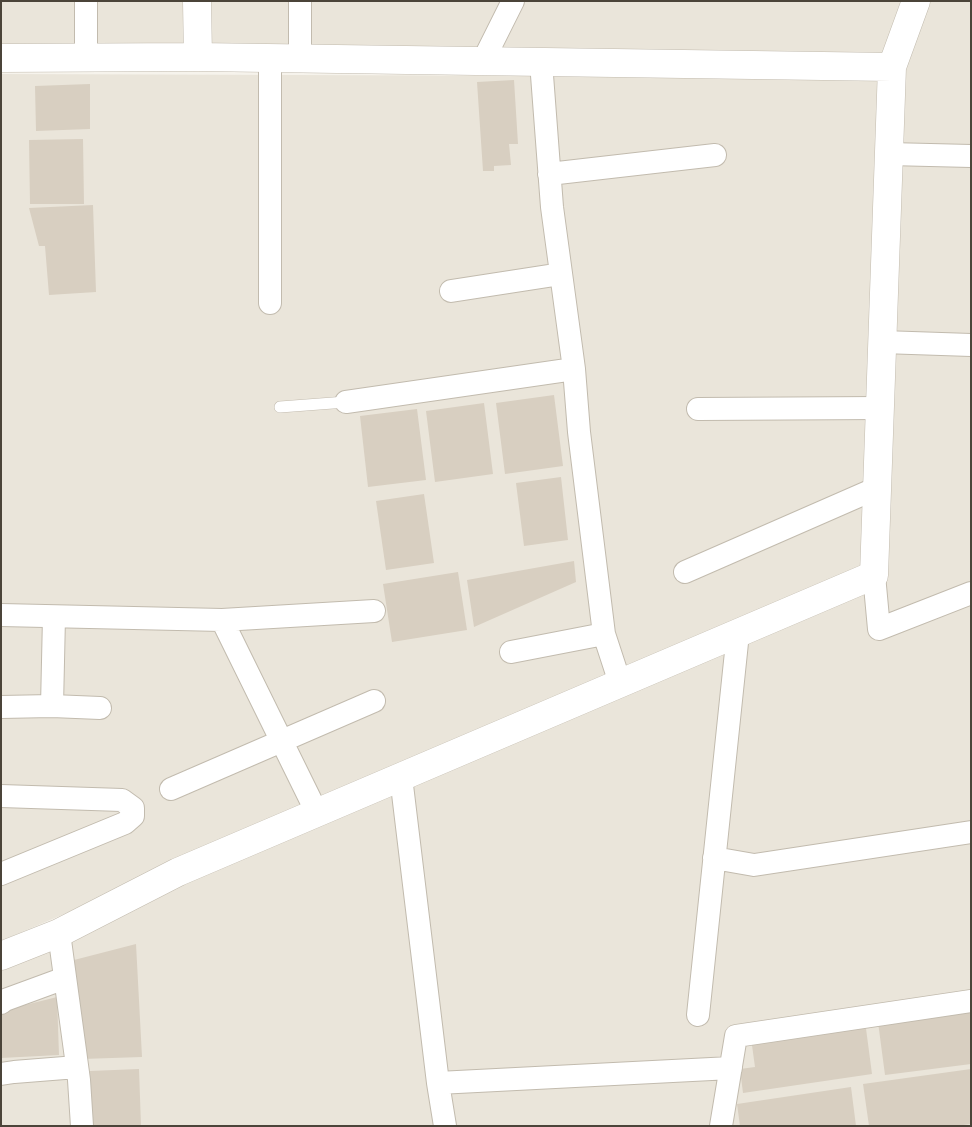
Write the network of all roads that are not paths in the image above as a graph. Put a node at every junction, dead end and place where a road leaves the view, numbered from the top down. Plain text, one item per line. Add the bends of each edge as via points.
1 (86, 1) edge
2 (197, 1) edge
3 (300, 1) edge
4 (513, 1) edge
5 (916, 1) edge
6 (198, 57) junction
7 (1, 58) edge
8 (86, 58) junction
9 (270, 58) junction
10 (300, 58) junction
11 (483, 61) junction
12 (541, 62) junction
13 (892, 67) junction
14 (889, 154) junction
15 (715, 155) dead end
16 (971, 156) edge
17 (549, 174) junction
18 (561, 274) junction
19 (451, 291) dead end
20 (270, 303) dead end
21 (882, 342) junction
22 (971, 345) edge
23 (574, 369) junction
24 (346, 402) joint
25 (280, 406) dead end
26 (880, 408) junction
27 (698, 409) dead end
28 (877, 488) junction
29 (684, 572) dead end
30 (874, 575) junction
31 (971, 593) edge
32 (374, 611) dead end
33 (1, 615) edge
34 (54, 617) junction
35 (222, 620) junction
36 (738, 633) junction
37 (604, 634) junction
38 (511, 652) dead end
39 (620, 683) junction
40 (374, 701) dead end
41 (52, 706) junction
42 (1, 707) edge
43 (100, 708) dead end
44 (281, 741) junction
45 (401, 777) junction
46 (171, 790) dead end
47 (1, 796) edge
48 (317, 813) junction
49 (971, 832) edge
50 (714, 858) junction
51 (1, 874) edge
52 (59, 933) junction
53 (1, 956) edge
54 (65, 978) junction
55 (971, 1001) edge
56 (1, 1003) edge
57 (698, 1015) dead end
58 (76, 1067) junction
59 (731, 1068) junction
60 (1, 1074) edge
61 (438, 1083) junction
62 (82, 1126) edge
63 (445, 1126) edge
64 (721, 1126) edge

1 - 8 street
2 - 6 street
3 - 10 street
4 - 11 street
5 - 13 street
6 - 8 street
6 - 9 street
7 - 8 street
9 - 10 street
9 - 20 street
10 - 11 street
11 - 12 street
12 - 13 street
12 - 17 street
13 - 14 street
14 - 16 street
14 - 21 street
15 - 17 street
17 - 18 street
18 - 19 street
18 - 23 street
21 - 22 street
21 - 26 street
23 - 24 street
23 - 37 street
24 - 25 lane
26 - 27 street
26 - 28 street
28 - 29 street
28 - 30 street
30 - 31 street via 879,629
30 - 36 street
32 - 35 street
33 - 34 street
34 - 35 street
34 - 41 street
35 - 44 street
36 - 39 street
36 - 50 street
37 - 38 street
37 - 39 street
39 - 45 street
40 - 44 street
41 - 42 street
41 - 43 street
44 - 46 street
44 - 48 street
45 - 48 street
45 - 61 street
47 - 51 street via 122,800 133,808 133,816 125,823
48 - 52 street via 178,872
49 - 50 street via 754,865
50 - 57 street
52 - 53 street
52 - 54 street
54 - 56 street
54 - 58 street
55 - 59 street via 736,1036
58 - 60 street
58 - 62 street
59 - 61 street
59 - 64 street
61 - 63 street

